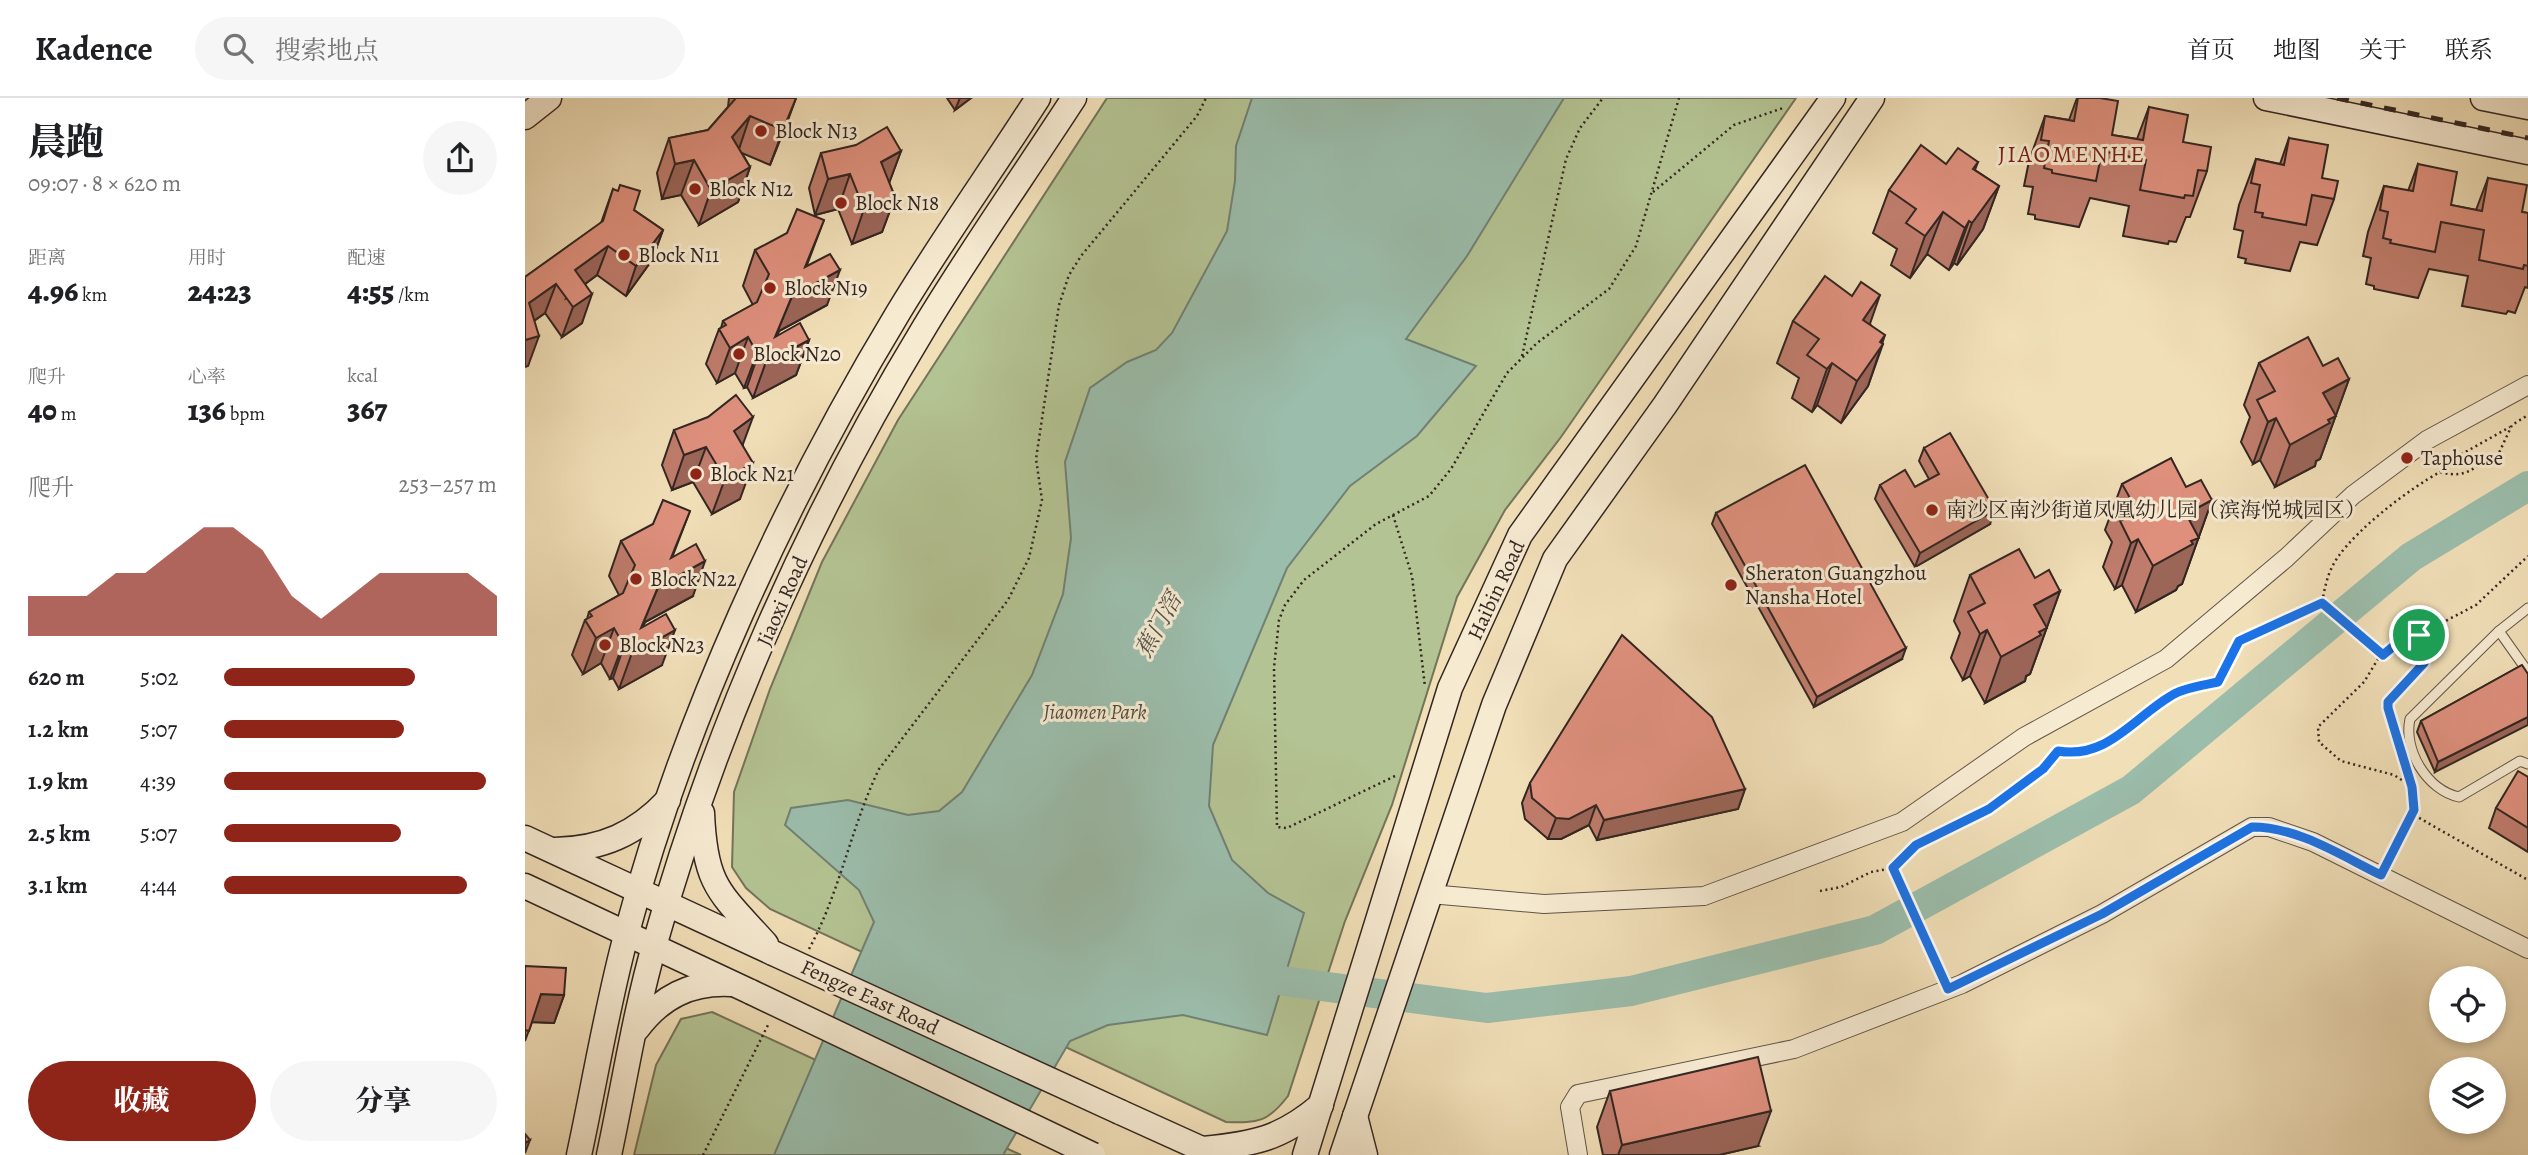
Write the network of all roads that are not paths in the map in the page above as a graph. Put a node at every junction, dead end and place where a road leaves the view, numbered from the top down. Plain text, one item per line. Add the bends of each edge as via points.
1 (549, 98) edge
2 (1038, 98) edge
3 (1074, 98) edge
4 (1833, 98) edge
5 (1872, 98) edge
6 (2266, 98) edge
7 (2483, 98) edge
8 (2528, 107) edge
9 (525, 117) edge
10 (2528, 152) edge
11 (2528, 385) edge
12 (2528, 608) edge
13 (2499, 631) junction
14 (2528, 672) edge
15 (2528, 764) edge
16 (671, 797) junction
17 (701, 799) junction
18 (525, 838) edge
19 (552, 850) junction
20 (525, 886) edge
21 (639, 891) junction
22 (1430, 894) junction
23 (667, 904) junction
24 (627, 933) junction
25 (654, 946) junction
26 (2528, 949) edge
27 (773, 953) junction
28 (743, 988) junction
29 (636, 1030) junction
30 (1321, 1105) junction
31 (1355, 1116) junction
32 (1209, 1152) edge
33 (579, 1155) edge
34 (610, 1155) edge
35 (1093, 1155) edge
36 (1305, 1155) edge
37 (1342, 1155) edge
38 (1365, 1155) edge
39 (1578, 1155) edge

1 - 9 street
2 - 16 street, Jiaoxi Road via 899,312 825,444 728,649
3 - 17 street, Jiaoxi Road via 924,327 851,457 760,649
4 - 30 street, Haibin Road via 1520,535 1450,688
5 - 22 street, Haibin Road via 1555,559 1494,705
6 - 10 street
7 - 8 street
11 - 22 street via 2427,440 2354,495 2166,659 2024,737 1902,822 1704,896 1544,904
12 - 13 lane
13 - 14 lane
13 - 15 lane via 2410,719 2410,749 2434,785 2444,794 2459,797 2520,761
16 - 19 street via 630,833 579,850
16 - 21 street, Jiaoxi Road
17 - 23 street, Jiaoxi Road
17 - 27 street via 709,872 718,890
18 - 19 street, Fengze East Road
19 - 21 street, Fengze East Road
20 - 24 street
21 - 23 street, Fengze East Road
21 - 24 street, Jiaoxi Road
22 - 31 street, Haibin Road
23 - 25 street, Jiaoxi Road
23 - 27 street, Fengze East Road
24 - 25 street
24 - 33 street, Jiaoxi Road
25 - 28 street
25 - 29 street, Jiaoxi Road
26 - 39 street via 2295,834 2252,827 2102,914 1948,989 1794,1049 1578,1094 1570,1107
27 - 32 street, Fengze East Road, bridge
28 - 29 street via 712,983 690,987 650,1011
28 - 35 street, bridge
29 - 34 street, Jiaoxi Road
30 - 32 street via 1277,1136
30 - 36 street, Haibin Road
31 - 37 street, Haibin Road
31 - 38 street

